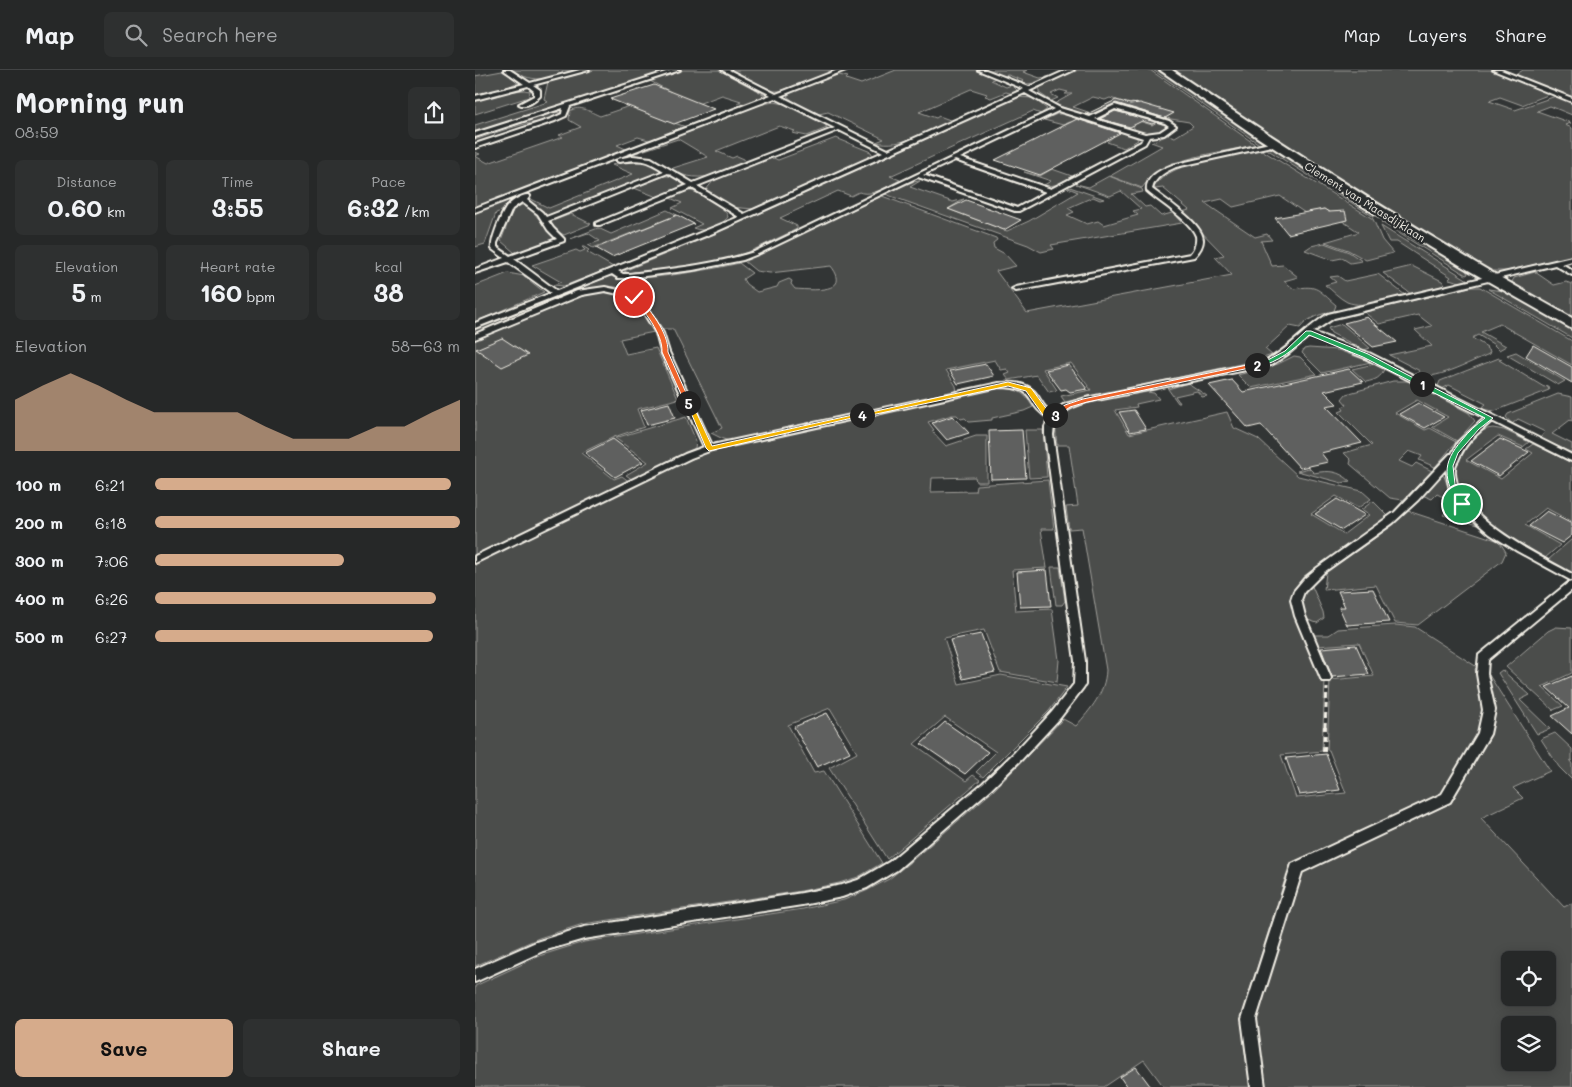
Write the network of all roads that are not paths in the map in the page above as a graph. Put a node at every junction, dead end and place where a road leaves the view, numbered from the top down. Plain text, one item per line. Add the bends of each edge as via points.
1 (507, 70) edge
2 (586, 70) edge
3 (677, 70) edge
4 (725, 70) edge
5 (843, 70) edge
6 (981, 70) edge
7 (1071, 70) edge
8 (1165, 70) edge
9 (1496, 70) edge
10 (1517, 73) dead end
11 (1509, 76) junction
12 (530, 84) junction
13 (1027, 90) junction
14 (776, 96) junction
15 (475, 98) edge
16 (1572, 100) edge
17 (522, 104) dead end
18 (567, 106) junction
19 (1058, 109) junction
20 (1090, 119) junction
21 (840, 128) junction
22 (475, 136) edge
23 (1145, 136) junction
24 (1274, 144) junction
25 (475, 146) edge
26 (889, 152) junction
27 (955, 158) junction
28 (669, 172) junction
29 (918, 175) junction
30 (692, 186) junction
31 (1052, 192) junction
32 (524, 197) junction
33 (475, 210) edge
34 (744, 218) junction
35 (544, 220) junction
36 (598, 224) dead end
37 (1572, 259) edge
38 (510, 260) junction
39 (1555, 263) junction
40 (613, 271) junction
41 (475, 272) edge
42 (1572, 273) edge
43 (1489, 279) junction
44 (1017, 289) dead end
45 (555, 293) junction
46 (1572, 324) edge
47 (475, 326) edge
48 (1308, 333) junction
49 (475, 337) edge
50 (1053, 416) junction
51 (1490, 418) junction
52 (709, 448) junction
53 (1453, 456) junction
54 (1572, 458) edge
55 (475, 560) edge
56 (1572, 578) edge
57 (1572, 585) edge
58 (1326, 678) road end
59 (475, 976) edge
60 (1258, 1087) edge

1 - 12 lane
2 - 12 lane
3 - 18 lane
4 - 14 lane
5 - 14 lane
6 - 13 lane
7 - 13 lane
8 - 24 street, Clement van Maasdijklaan
9 - 11 lane
10 - 11 lane
11 - 16 lane
12 - 15 lane
12 - 17 lane via 537,90 537,96
13 - 19 lane
13 - 26 lane
14 - 21 lane
14 - 33 lane
18 - 22 lane
18 - 25 lane via 563,115 553,120
19 - 20 lane
19 - 27 lane
20 - 23 lane
20 - 23 lane via 1115,107 1173,126 1162,134
21 - 26 lane
21 - 30 lane
23 - 31 lane via 1143,142
24 - 43 street, Clement van Maasdijklaan
24 - 44 lane via 1179,164 1159,174 1150,183 1149,190 1198,234 1198,247 1192,256
26 - 34 lane
27 - 29 lane
27 - 31 lane
28 - 30 lane
28 - 32 lane via 649,159 626,158
28 - 35 lane
29 - 31 lane via 1017,210
29 - 40 lane via 733,261 629,276
30 - 34 lane
30 - 36 lane
32 - 35 lane via 524,201
32 - 38 lane via 509,208 493,246
34 - 40 lane
35 - 38 lane via 562,240
37 - 39 lane
38 - 41 lane
38 - 45 lane
39 - 42 lane
39 - 43 lane
40 - 45 lane
43 - 46 street, Clement van Maasdijklaan
43 - 48 lane via 1331,316
45 - 47 lane
48 - 50 lane via 1287,353 1268,363 1086,400
48 - 51 lane via 1366,355
49 - 52 lane via 580,292 607,288 626,292 641,302 653,319
50 - 52 lane via 1045,413 1028,389 999,385
50 - 59 lane via 1049,435 1080,661 1079,685 1056,715 987,786 893,866 862,884 802,899 584,933 541,946
51 - 53 lane via 1477,427
51 - 54 lane
52 - 55 lane
53 - 56 lane via 1449,466 1451,484 1467,511 1495,534
53 - 58 lane via 1391,520 1305,582 1297,592 1295,601 1301,619
57 - 60 lane via 1483,658 1482,674 1489,710 1484,734 1446,798 1297,868 1249,1019

